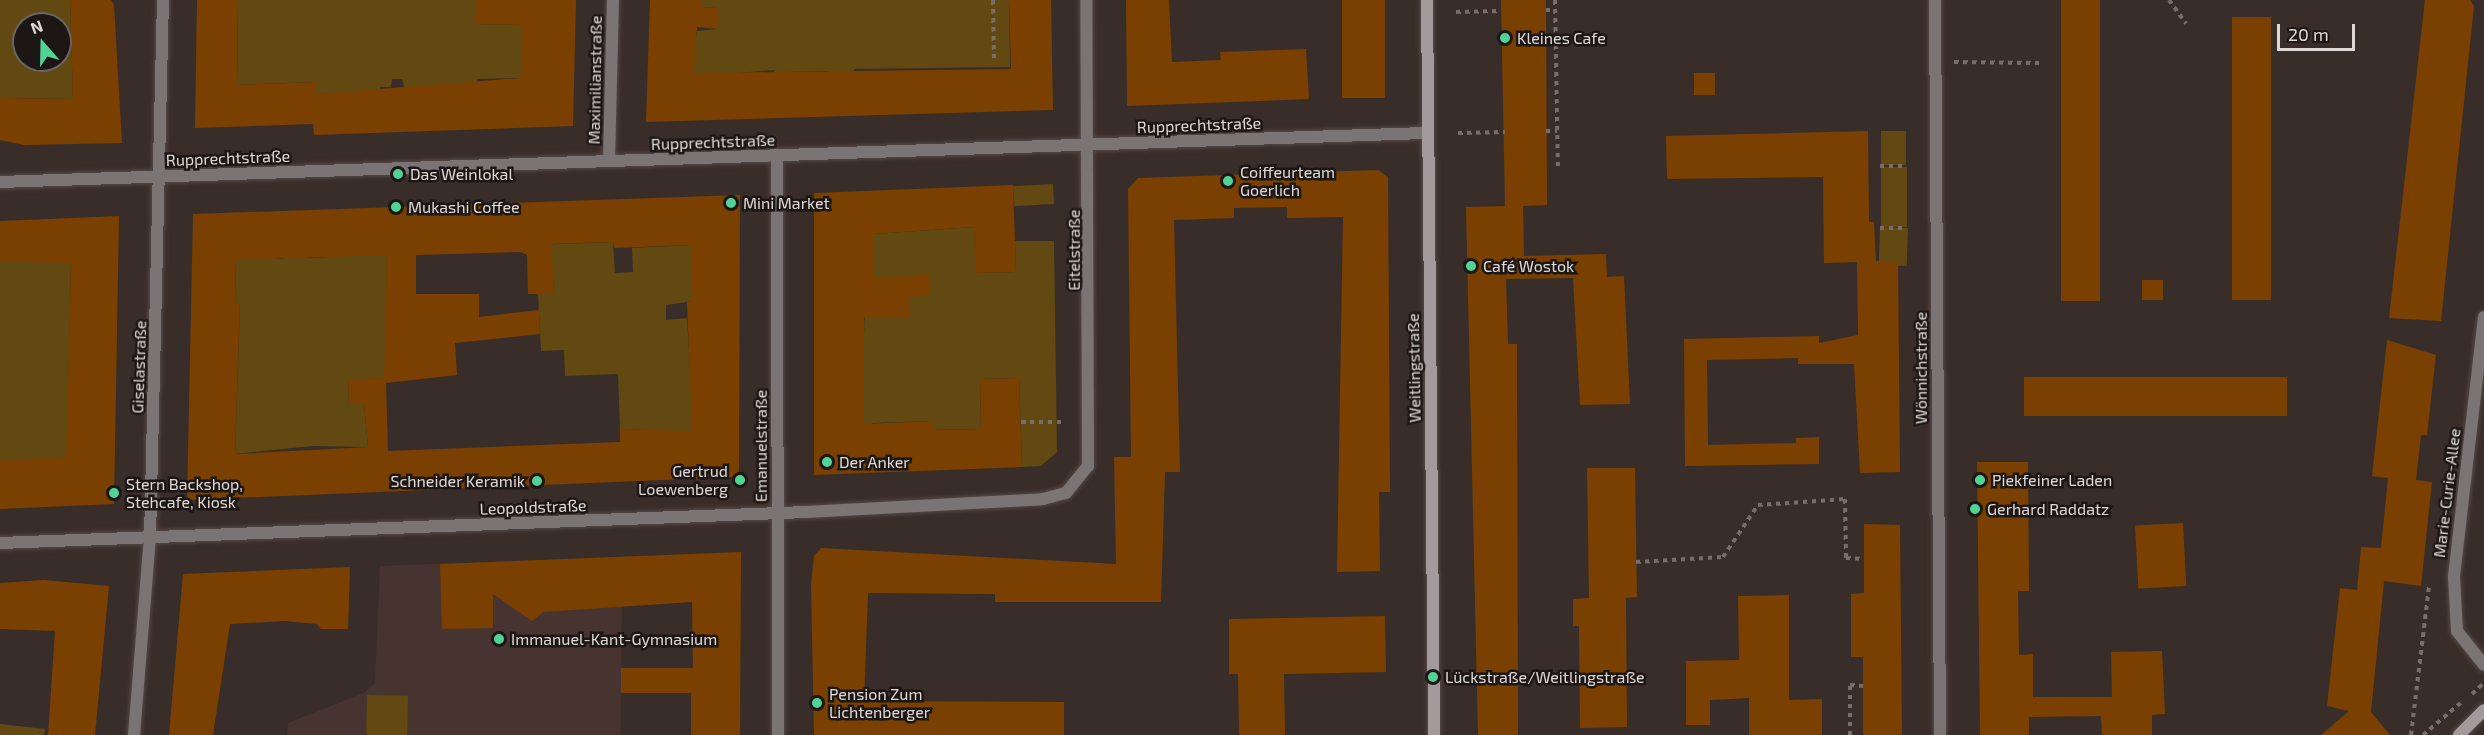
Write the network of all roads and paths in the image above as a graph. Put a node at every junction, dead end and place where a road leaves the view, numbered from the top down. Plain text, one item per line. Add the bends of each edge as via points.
1 (163, 0) edge
2 (613, 0) edge
3 (993, 0) edge
4 (1086, 0) edge
5 (1427, 0) edge
6 (1555, 0) edge
7 (1935, 0) edge
8 (2169, 0) edge
9 (1546, 10) dead end
10 (1555, 10) junction
11 (1456, 12) dead end
12 (1499, 12) dead end
13 (2186, 23) dead end
14 (994, 58) dead end
15 (1936, 62) junction
16 (2039, 63) dead end
17 (1557, 130) junction
18 (1546, 131) dead end
19 (1504, 132) dead end
20 (1458, 133) dead end
21 (1428, 134) junction
22 (1090, 145) junction
23 (777, 156) junction
24 (609, 161) junction
25 (1880, 166) dead end
26 (1904, 166) dead end
27 (1558, 171) dead end
28 (161, 177) junction
29 (0, 182) edge
30 (1880, 228) dead end
31 (1905, 228) dead end
32 (2484, 317) edge
33 (1020, 422) dead end
34 (1062, 422) dead end
35 (1066, 493) joint
36 (777, 512) junction
37 (150, 538) junction
38 (0, 543) edge
39 (1864, 559) dead end
40 (1636, 562) dead end
41 (2429, 587) dead end
42 (2484, 664) edge
43 (2484, 683) edge
44 (1863, 686) dead end
45 (2484, 710) edge
46 (134, 735) edge
47 (778, 735) edge
48 (1434, 735) edge
49 (1850, 735) edge
50 (1940, 735) edge
51 (2411, 735) edge
52 (2423, 735) edge
53 (2459, 735) edge

1 - 28 street, Giselastraße
2 - 24 street, Maximilianstraße
3 - 14 path
4 - 22 street, Eitelstraße
5 - 21 street, Weitlingstraße
6 - 10 path
7 - 15 street, Wönnichstraße
8 - 13 path
9 - 10 path
10 - 17 path
11 - 12 path
15 - 16 path
15 - 50 street, Wönnichstraße
17 - 18 path
17 - 27 path
19 - 20 path
21 - 22 street, Rupprechtstraße
21 - 48 street, Weitlingstraße
22 - 23 street, Rupprechtstraße
22 - 35 street, Eitelstraße via 1088,466
23 - 24 street, Rupprechtstraße
23 - 36 street, Emanuelstraße
24 - 28 street, Rupprechtstraße
25 - 26 path
28 - 29 street, Rupprechtstraße
28 - 37 street, Giselastraße
30 - 31 path
32 - 42 street, Marie-Curie-Allee via 2454,577 2457,631
33 - 34 path
35 - 36 street, Leopoldstraße via 1042,499
36 - 37 street, Leopoldstraße
36 - 47 street, Emanuelstraße
37 - 38 street, Leopoldstraße
37 - 46 street, Giselastraße
39 - 40 path via 1846,558 1845,499 1758,505 1723,557
41 - 51 path
43 - 52 path
44 - 49 path via 1850,685
45 - 53 street

